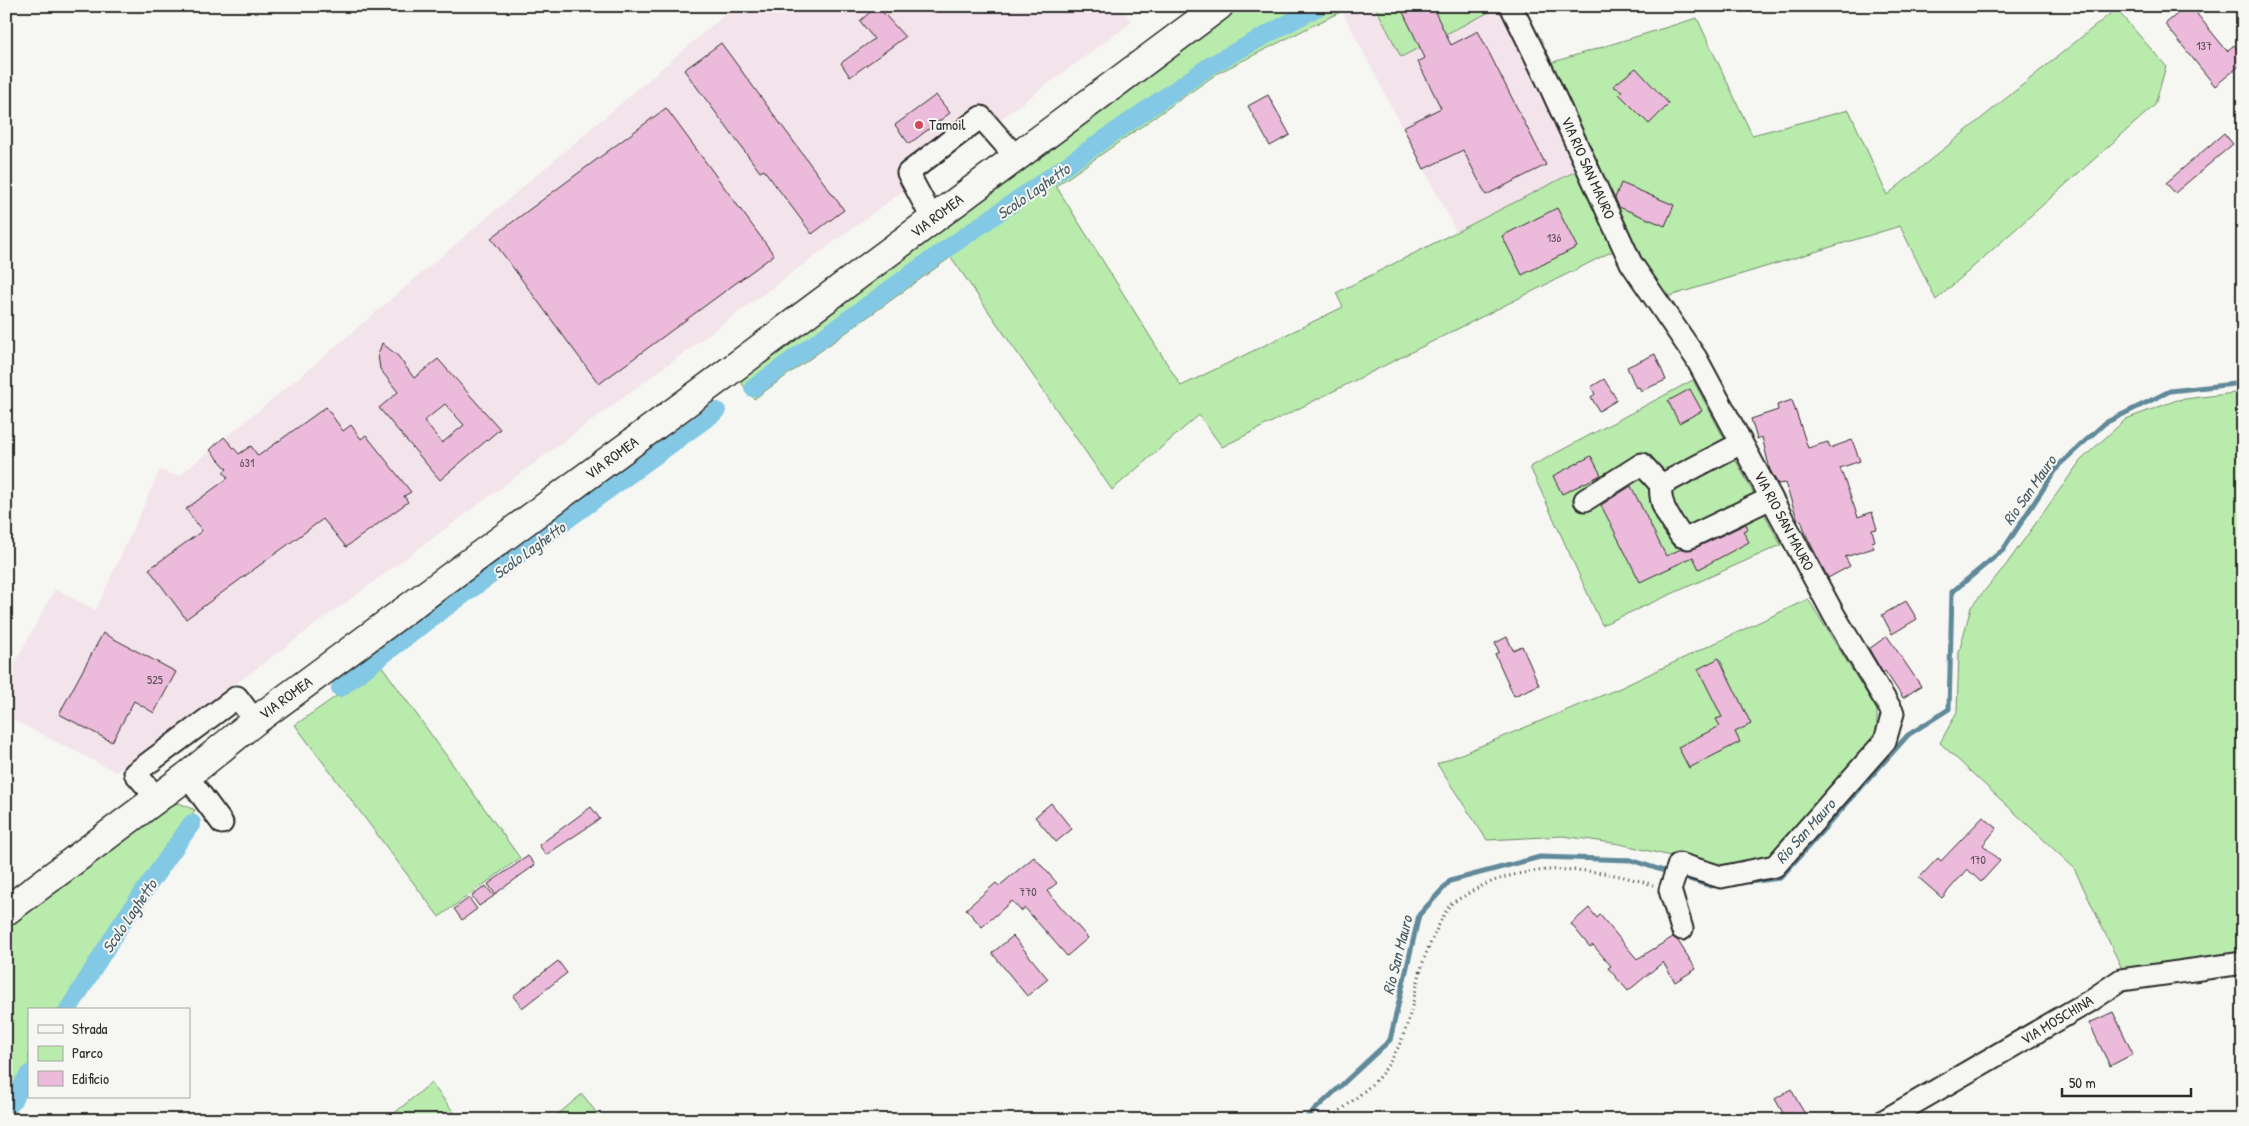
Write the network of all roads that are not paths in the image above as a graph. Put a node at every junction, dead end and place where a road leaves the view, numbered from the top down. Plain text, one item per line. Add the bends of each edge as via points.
1 (1219, 6) edge
2 (1511, 6) edge
3 (1016, 157) junction
4 (933, 220) junction
5 (1741, 443) junction
6 (1661, 485) junction
7 (1771, 498) junction
8 (1585, 500) dead end
9 (255, 721) junction
10 (186, 776) junction
11 (157, 798) junction
12 (222, 823) dead end
13 (6, 911) edge
14 (1682, 930) dead end
15 (2243, 963) edge
16 (1885, 1120) edge

1 - 3 main road, VIA ROMEA
2 - 5 street, VIA RIO SAN MAURO via 1631,263 1696,358
3 - 4 main road, VIA ROMEA
3 - 4 street via 981,117 908,173
4 - 9 main road, VIA ROMEA
5 - 6 street
5 - 7 street, VIA RIO SAN MAURO
6 - 7 street via 1659,496 1663,506 1681,536 1688,538
6 - 8 street via 1642,464
7 - 14 street, VIA RIO SAN MAURO via 1834,616 1893,713 1885,741 1775,866 1721,877 1679,864 1670,890
9 - 10 main road, VIA ROMEA
9 - 11 street via 237,697 136,773
10 - 11 main road, VIA ROMEA
10 - 12 street
11 - 13 main road, VIA ROMEA
15 - 16 street, VIA MOSCHINA via 2121,980

